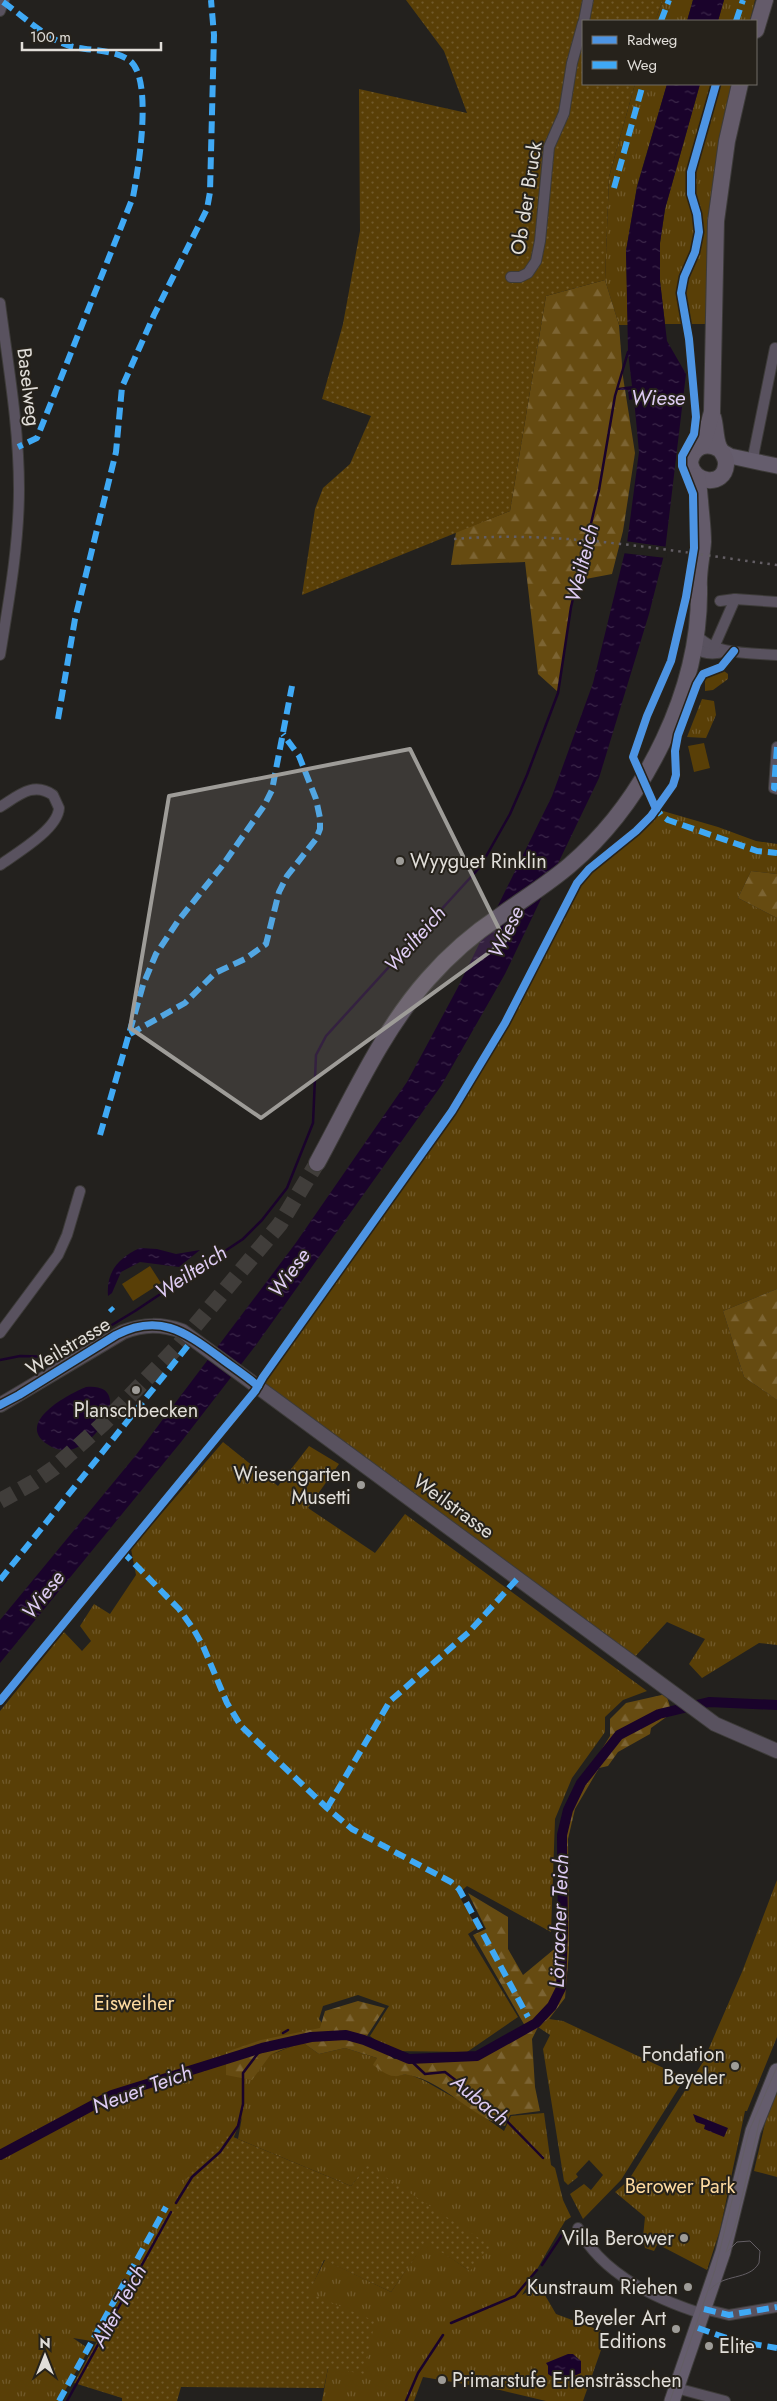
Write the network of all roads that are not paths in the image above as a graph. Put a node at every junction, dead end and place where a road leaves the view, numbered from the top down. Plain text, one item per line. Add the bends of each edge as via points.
1 (4, 0) edge
2 (588, 0) edge
3 (765, 0) edge
4 (0, 11) edge
5 (583, 20) edge
6 (582, 26) edge
7 (757, 27) edge
8 (740, 85) edge
9 (511, 278) dead end
10 (0, 303) edge
11 (777, 349) edge
12 (712, 412) junction
13 (700, 447) junction
14 (721, 450) junction
15 (754, 462) junction
16 (777, 466) edge
17 (720, 475) junction
18 (696, 476) junction
19 (702, 514) junction
20 (735, 599) junction
21 (720, 601) dead end
22 (777, 602) edge
23 (692, 638) junction
24 (714, 647) junction
25 (728, 651) junction
26 (0, 655) edge
27 (777, 655) edge
28 (777, 747) edge
29 (777, 788) edge
30 (0, 807) edge
31 (0, 865) edge
32 (317, 1163) tunnel mouth
33 (80, 1191) dead end
34 (0, 1333) edge
35 (0, 1405) edge
36 (777, 1751) edge
37 (777, 2071) edge
38 (578, 2228) dead end
39 (777, 2307) edge
40 (704, 2312) junction
41 (674, 2394) edge
42 (725, 2401) edge

1 - 4 street
2 - 5 street, Ob der Bruck
3 - 7 main road
6 - 9 street, Ob der Bruck via 564,113 549,147 536,261 528,273
8 - 12 main road via 727,141 716,221
10 - 26 street, Baselweg via 16,416 19,490 17,532
11 - 15 street
12 - 13 main road
12 - 14 main road
13 - 14 main road via 708,445
13 - 18 main road via 691,459
14 - 15 main road via 730,456
14 - 17 main road via 726,462
15 - 16 main road
15 - 17 main road
17 - 18 main road via 706,480
17 - 19 main road via 712,485
18 - 19 main road
19 - 23 main road via 703,542 698,586 690,610
20 - 21 street
20 - 22 street
20 - 24 street
23 - 24 street
23 - 25 street via 703,652
23 - 32 main road via 670,722 631,798 601,835 570,865 480,930 442,963 416,993 378,1052
24 - 25 street
25 - 27 street
28 - 29 street via 774,788
30 - 31 street via 29,789 38,788 53,794 59,808 54,822 41,835
33 - 34 street via 58,1255
35 - 36 street, Weilstrasse via 131,1329 147,1325 182,1331 714,1724
37 - 40 main road via 752,2131 728,2234
38 - 40 street via 606,2263 634,2284 660,2299
39 - 40 street via 729,2315
40 - 41 main road
41 - 42 street

